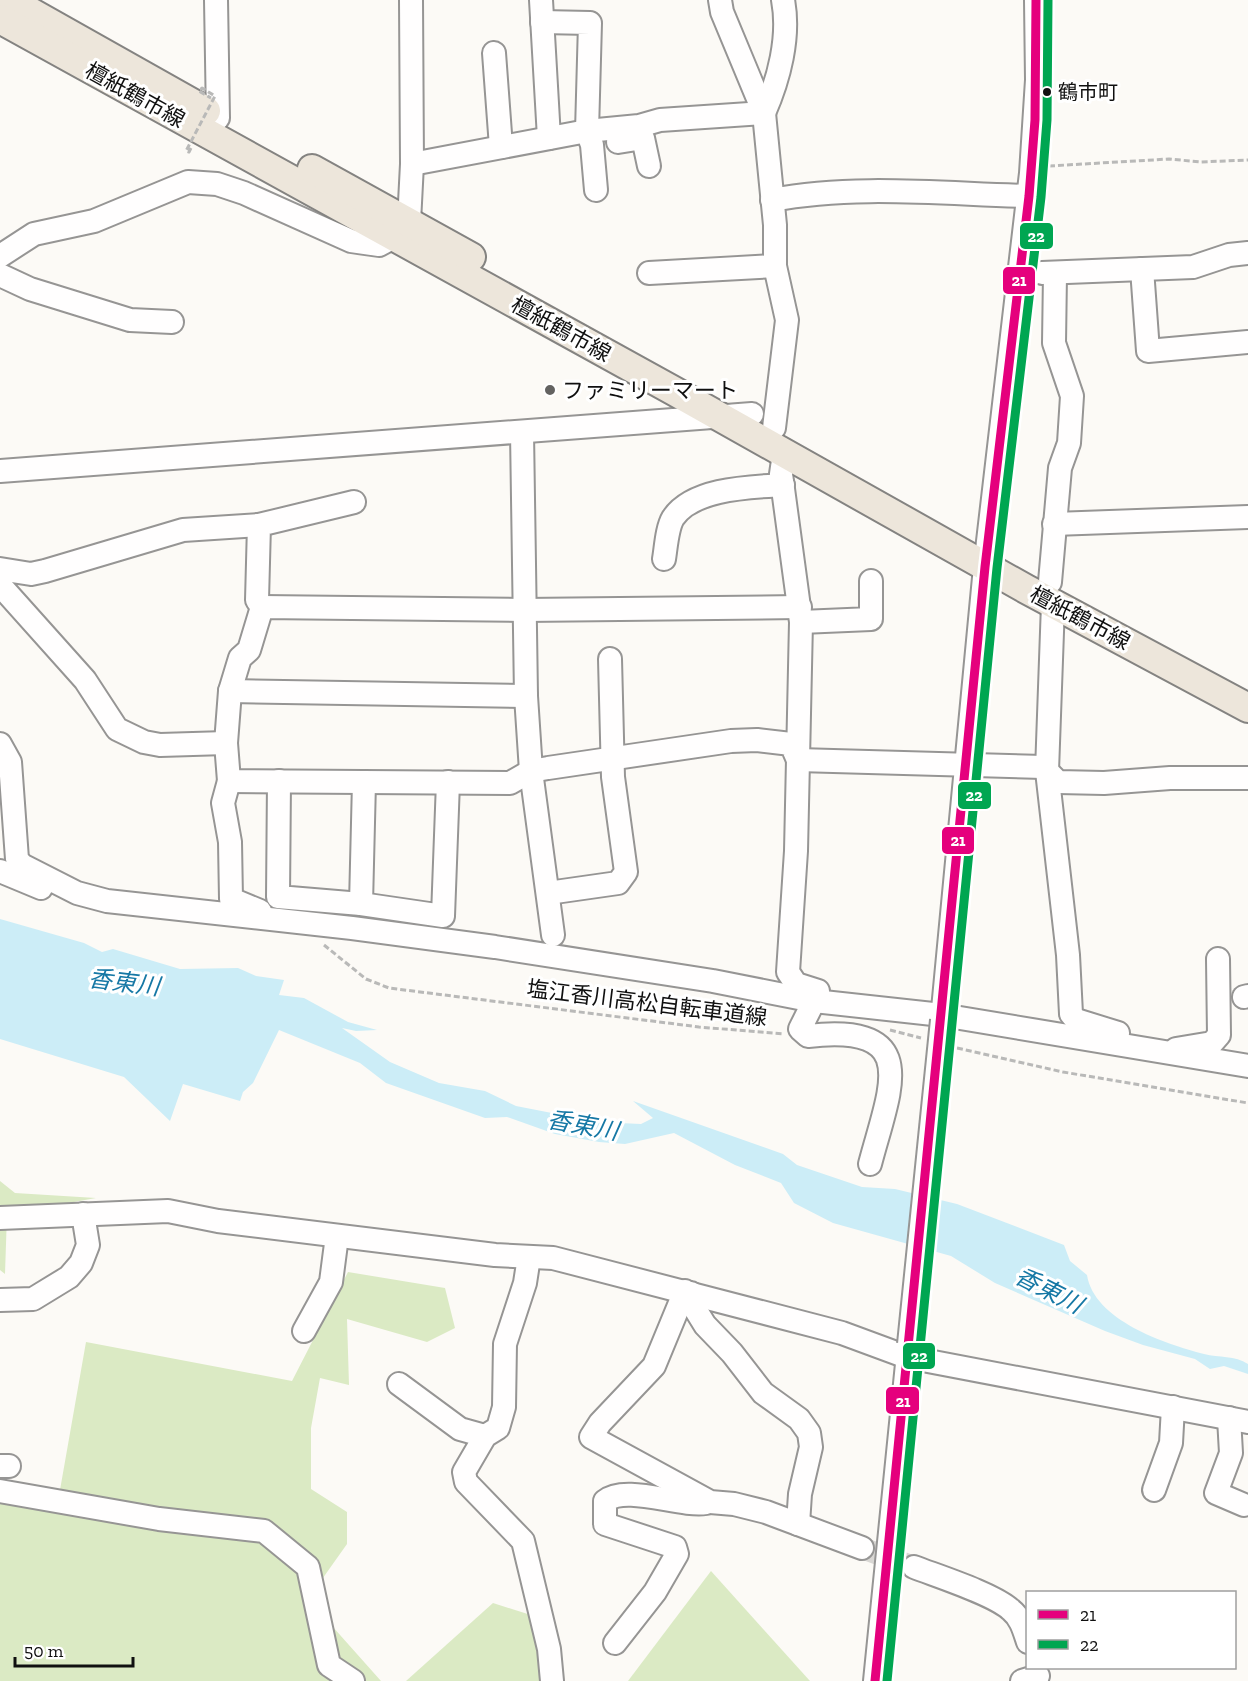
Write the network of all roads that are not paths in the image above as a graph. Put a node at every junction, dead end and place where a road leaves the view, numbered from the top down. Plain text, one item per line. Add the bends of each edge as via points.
1 (9, 0) edge
2 (216, 0) edge
3 (411, 0) edge
4 (720, 0) edge
5 (783, 0) edge
6 (1036, 0) edge
7 (542, 11) edge
8 (0, 19) edge
9 (494, 53) dead end
10 (214, 108) junction
11 (764, 113) junction
12 (549, 138) junction
13 (590, 138) junction
14 (501, 147) junction
15 (412, 164) junction
16 (649, 166) dead end
17 (596, 190) dead end
18 (1029, 196) junction
19 (772, 200) junction
20 (401, 230) junction
21 (1248, 253) edge
22 (0, 256) edge
23 (775, 266) junction
24 (1142, 269) junction
25 (649, 273) dead end
26 (1022, 273) junction
27 (1055, 274) junction
28 (0, 275) edge
29 (172, 322) dead end
30 (1248, 342) edge
31 (718, 416) junction
32 (522, 432) junction
33 (770, 432) junction
34 (0, 471) edge
35 (783, 485) junction
36 (354, 502) dead end
37 (1248, 517) edge
38 (1054, 524) junction
39 (259, 525) junction
40 (987, 557) junction
41 (663, 559) dead end
42 (0, 570) edge
43 (871, 581) dead end
44 (0, 585) edge
45 (1052, 593) junction
46 (262, 608) junction
47 (524, 610) junction
48 (800, 614) junction
49 (610, 659) dead end
50 (230, 691) junction
51 (1248, 691) edge
52 (526, 696) junction
53 (1248, 708) edge
54 (226, 743) junction
55 (0, 744) edge
56 (614, 759) junction
57 (798, 760) junction
58 (966, 764) junction
59 (531, 771) junction
60 (1047, 771) junction
61 (1248, 778) edge
62 (229, 780) junction
63 (279, 781) junction
64 (364, 782) junction
65 (448, 782) junction
66 (0, 871) edge
67 (77, 893) junction
68 (548, 893) junction
69 (361, 904) junction
70 (266, 919) junction
71 (553, 935) dead end
72 (1218, 959) dead end
73 (822, 1001) junction
74 (942, 1017) junction
75 (1163, 1052) junction
76 (1248, 1066) edge
77 (870, 1164) dead end
78 (83, 1214) junction
79 (0, 1218) edge
80 (337, 1236) junction
81 (529, 1257) junction
82 (688, 1292) junction
83 (0, 1300) edge
84 (304, 1331) dead end
85 (908, 1351) junction
86 (399, 1384) dead end
87 (1173, 1407) junction
88 (1239, 1420) edge
89 (485, 1436) junction
90 (1154, 1490) dead end
91 (0, 1491) edge
92 (710, 1502) junction
93 (1244, 1505) dead end
94 (798, 1524) junction
95 (862, 1548) tunnel mouth
96 (914, 1567) tunnel mouth
97 (1026, 1636) edge
98 (615, 1643) dead end
99 (353, 1681) edge
100 (552, 1681) edge
101 (875, 1681) edge

1 - 10 main road, 檀紙鶴市線
2 - 10 street
3 - 15 street
4 - 11 street
5 - 11 street via 787,18 781,62
6 - 18 street via 1037,80
7 - 12 street
7 - 13 street via 590,23
8 - 20 main road, 檀紙鶴市線
9 - 14 street
10 - 20 main road, 檀紙鶴市線
11 - 13 street via 660,120
11 - 19 street
12 - 13 street
12 - 14 street
13 - 16 street via 643,138
13 - 17 street
14 - 15 street
15 - 20 street
18 - 19 street via 856,191 812,192
18 - 26 street
19 - 23 street
20 - 22 street via 379,244 351,241 244,192 217,184 188,182 94,221 34,234
20 - 31 main road, 檀紙鶴市線
20 - 33 main road, 檀紙鶴市線
21 - 24 street via 1193,267
23 - 25 street
23 - 33 street via 787,320
24 - 27 street
24 - 30 street via 1148,351
26 - 27 street
26 - 40 street
27 - 38 street via 1054,343 1072,396 1069,443 1060,468
28 - 29 street via 130,320
31 - 32 street
31 - 33 main road, 檀紙鶴市線
31 - 33 street
32 - 34 street
32 - 47 street
33 - 35 street
33 - 40 main road, 檀紙鶴市線
35 - 41 street via 747,487 695,501 673,518
35 - 48 street
36 - 39 street
37 - 38 street
38 - 45 street
39 - 42 street via 183,531 45,572
39 - 46 street via 257,600
40 - 45 main road, 檀紙鶴市線
40 - 58 street
43 - 48 street via 872,619
44 - 54 street via 85,680 117,729 135,739 160,745
45 - 51 main road, 檀紙鶴市線
45 - 53 main road, 檀紙鶴市線
45 - 60 street
46 - 47 street
46 - 50 street
47 - 48 street
47 - 52 street
48 - 57 street
49 - 56 street
50 - 52 street
50 - 54 street
52 - 59 street
54 - 62 street
55 - 67 street via 10,762 17,859
56 - 57 street via 757,740 790,744
56 - 59 street
56 - 68 street via 626,872 618,883
57 - 58 street
57 - 73 street via 788,972 796,984 824,993
58 - 60 street via 1043,767
58 - 74 street
59 - 65 street via 510,783
59 - 68 street
60 - 61 street via 1058,782
60 - 75 street via 1071,1014 1076,1020 1148,1043
62 - 63 street
62 - 70 street via 223,802 230,842 231,899 262,911
63 - 64 street
63 - 69 street via 278,897
64 - 65 street
64 - 69 street
65 - 69 street via 443,916
66 - 67 street via 61,895
67 - 70 street via 107,901
68 - 71 street
70 - 73 street via 495,947
72 - 75 street via 1219,1035 1212,1042
73 - 74 street
73 - 77 street via 800,1029 808,1036 831,1033 865,1037 879,1044 889,1060 891,1082
74 - 75 street
74 - 85 street, bridge
75 - 76 street
78 - 79 street
78 - 80 street via 168,1211
78 - 83 street via 88,1245 81,1263 69,1277 33,1299
80 - 81 street
80 - 84 street via 331,1282
81 - 82 street via 553,1258
81 - 89 street via 525,1283 505,1344 504,1407 498,1428
82 - 85 street
82 - 92 street via 654,1366 591,1437
82 - 94 street via 705,1325 764,1392 799,1419 808,1433 811,1447 800,1494
85 - 87 street
85 - 101 street
86 - 89 street via 460,1429
87 - 88 street
87 - 90 street via 1171,1443
88 - 93 street via 1216,1493
89 - 100 street via 464,1472 465,1482 523,1541 549,1649
91 - 99 street via 159,1519 264,1531 308,1567 329,1665
92 - 94 street via 734,1503
92 - 98 street via 697,1504 644,1496 610,1497 604,1501 605,1524 675,1547 677,1554 655,1592
94 - 95 street
96 - 97 street via 961,1584 1011,1609

